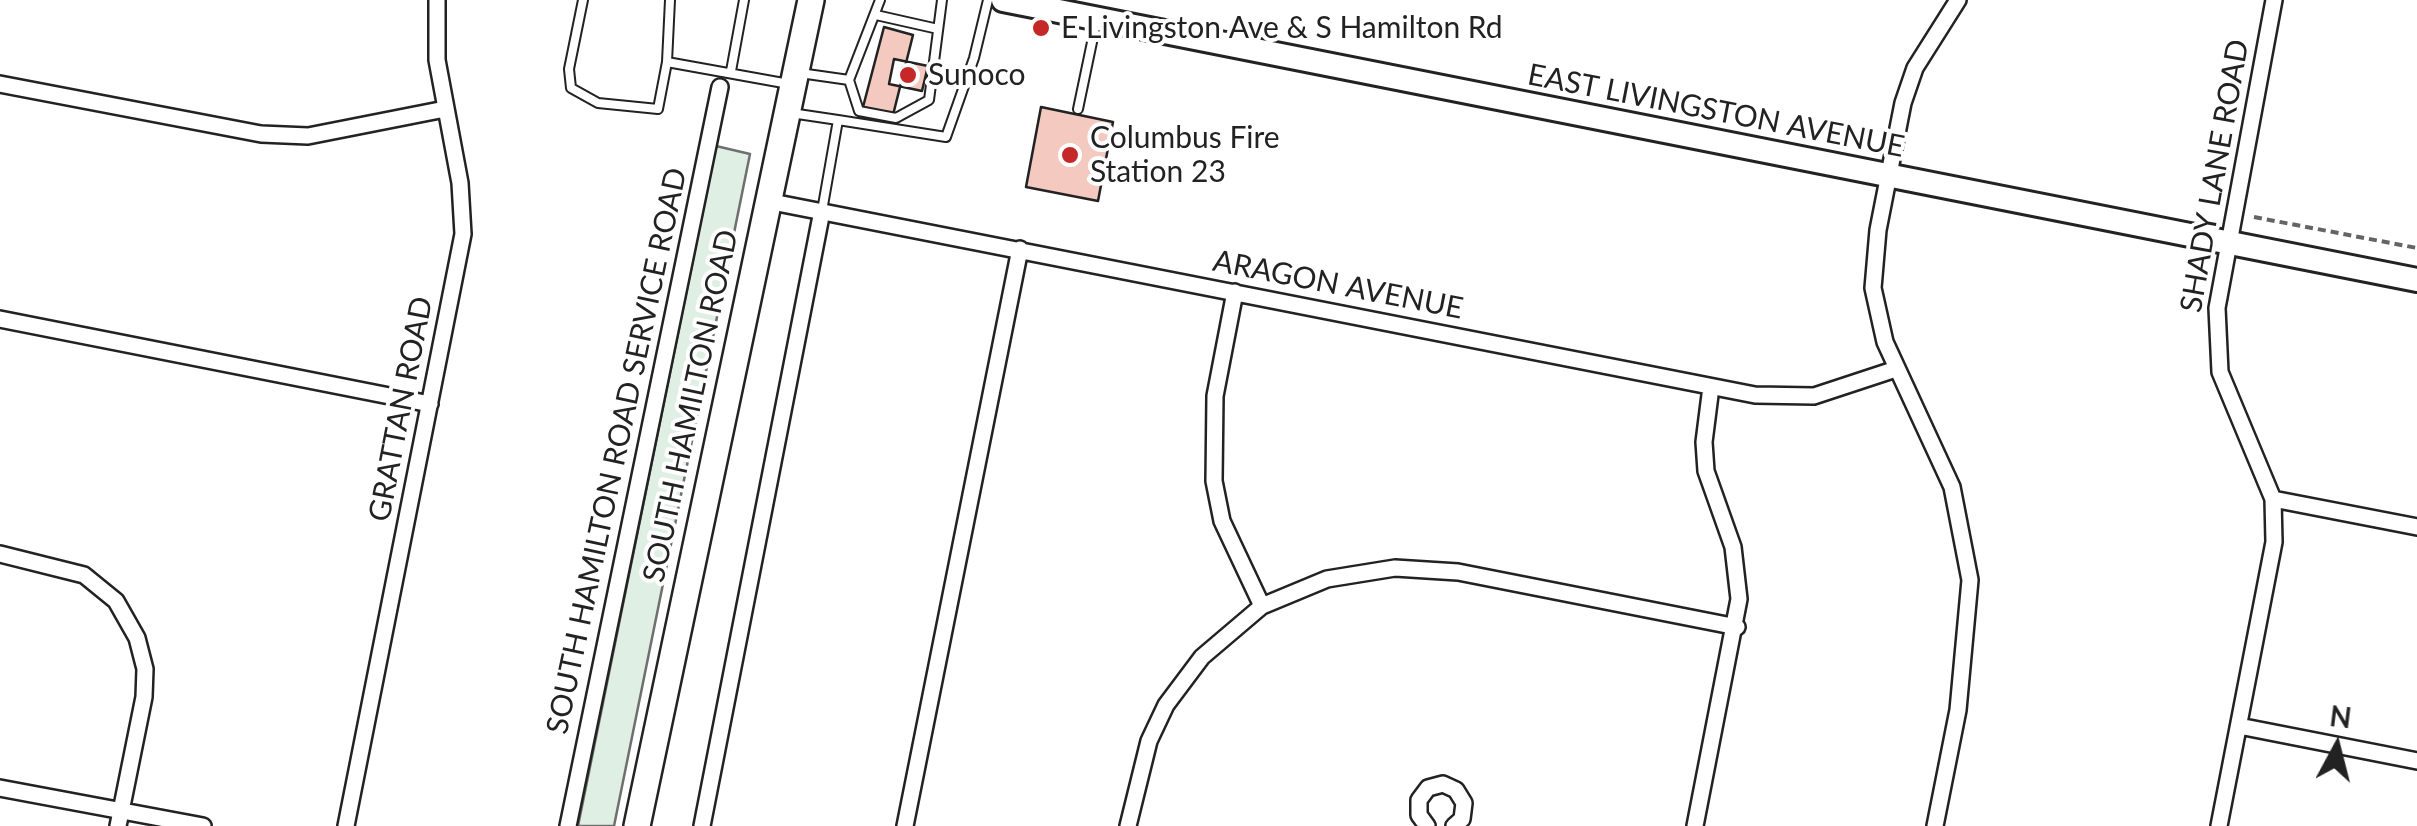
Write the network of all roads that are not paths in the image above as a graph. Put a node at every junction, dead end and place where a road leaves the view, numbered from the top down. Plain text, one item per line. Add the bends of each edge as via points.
1 (438, 0) edge
2 (583, 0) edge
3 (670, 0) edge
4 (744, 0) edge
5 (811, 0) edge
6 (880, 0) edge
7 (942, 0) edge
8 (988, 0) edge
9 (1003, 0) edge
10 (1958, 0) edge
11 (2274, 0) edge
12 (876, 14) junction
13 (1096, 18) junction
14 (938, 29) junction
15 (667, 62) junction
16 (731, 70) junction
17 (794, 78) junction
18 (849, 80) junction
19 (0, 84) edge
20 (720, 88) dead end
21 (445, 109) junction
22 (1078, 109) dead end
23 (786, 112) junction
24 (838, 120) junction
25 (1888, 176) junction
26 (767, 201) junction
27 (822, 212) junction
28 (2228, 242) junction
29 (1020, 250) junction
30 (2417, 280) edge
31 (1235, 292) junction
32 (0, 318) edge
33 (1896, 369) junction
34 (1711, 387) junction
35 (430, 404) junction
36 (2273, 499) junction
37 (2417, 527) edge
38 (0, 554) edge
39 (1262, 606) junction
40 (1737, 627) junction
41 (2239, 726) junction
42 (2417, 761) edge
43 (0, 788) edge
44 (120, 818) edge
45 (1422, 824) edge
46 (203, 826) edge
47 (346, 826) edge
48 (568, 826) edge
49 (637, 826) edge
50 (702, 826) edge
51 (904, 826) edge
52 (1128, 826) edge
53 (1454, 826) edge
54 (1696, 826) edge
55 (1935, 826) edge
56 (2219, 826) edge

1 - 21 street, GRATTAN ROAD
2 - 15 lane via 571,88 598,103 658,109
3 - 15 lane
4 - 16 lane
5 - 17 main road, SOUTH HAMILTON ROAD
6 - 12 lane
7 - 14 lane
8 - 24 lane via 946,136
9 - 13 main road, EAST LIVINGSTON AVENUE
10 - 25 street via 1916,68
11 - 28 street, SHADY LANE ROAD
12 - 14 lane
12 - 18 lane
13 - 22 lane
13 - 25 main road, EAST LIVINGSTON AVENUE
14 - 18 lane via 929,100 914,112 896,118 859,111
15 - 16 lane
16 - 17 lane
17 - 18 lane
17 - 23 main road, SOUTH HAMILTON ROAD
19 - 21 street via 261,134 308,136
20 - 48 street, SOUTH HAMILTON ROAD SERVICE ROAD
21 - 35 street, GRATTAN ROAD via 463,234
23 - 24 lane
23 - 26 main road, SOUTH HAMILTON ROAD
24 - 27 lane
25 - 28 main road, EAST LIVINGSTON AVENUE
25 - 33 street via 1873,288
26 - 27 street, ARAGON AVENUE
26 - 49 main road, SOUTH HAMILTON ROAD
27 - 29 street, ARAGON AVENUE
27 - 50 street
28 - 30 main road, EAST LIVINGSTON AVENUE
28 - 36 street, SHADY LANE ROAD via 2217,308 2220,372
29 - 31 street, ARAGON AVENUE
29 - 51 street
31 - 34 street, ARAGON AVENUE
31 - 39 street via 1215,396 1214,480 1222,520
32 - 35 street
33 - 34 street, ARAGON AVENUE via 1814,396
33 - 55 street via 1952,486 1970,580 1960,693
34 - 40 street via 1706,471 1739,574
35 - 47 street, GRATTAN ROAD
36 - 37 street
36 - 41 street, SHADY LANE ROAD via 2268,587
38 - 44 street via 84,575 116,602 132,628 143,653 144,697
39 - 40 street via 1357,572 1427,569
39 - 52 street via 1202,657 1166,705
40 - 54 street
41 - 42 street
41 - 56 street, SHADY LANE ROAD
43 - 44 street
44 - 46 street
45 - 53 street via 1423,793 1442,784 1464,804

